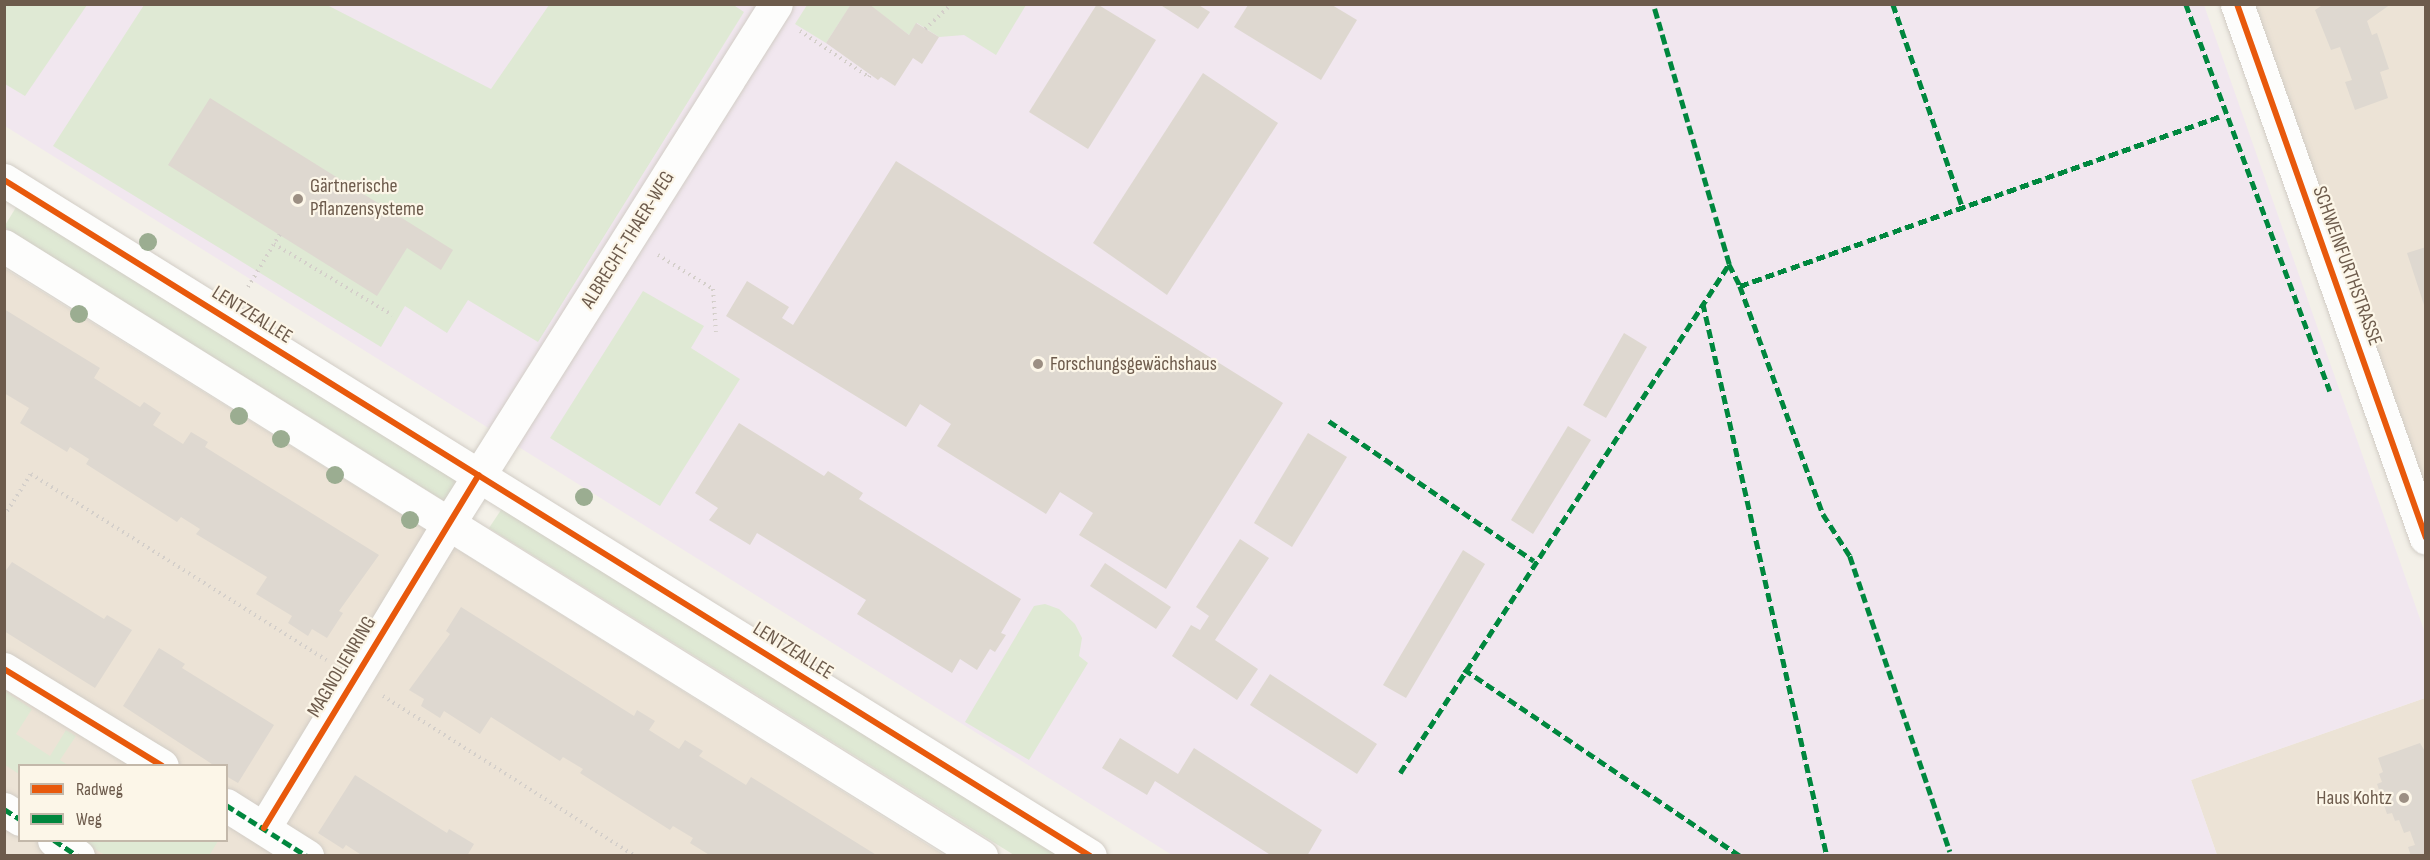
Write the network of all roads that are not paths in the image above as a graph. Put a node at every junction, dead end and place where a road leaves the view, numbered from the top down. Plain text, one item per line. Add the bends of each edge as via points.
1 (2237, 4) edge
2 (773, 9) edge
3 (6, 185) edge
4 (4, 246) edge
5 (479, 476) junction
6 (449, 523) junction
7 (2426, 538) edge
8 (4, 669) edge
9 (160, 764) edge
10 (228, 806) edge
11 (4, 809) edge
12 (18, 818) edge
13 (264, 828) junction
14 (57, 842) edge
15 (78, 855) edge
16 (307, 855) edge
17 (981, 855) edge
18 (1090, 855) edge

1 - 7 street, SCHWEINFURTHSTRASSE
2 - 5 street, ALBRECHT-THAER-WEG
3 - 5 street, LENTZEALLEE
4 - 6 street
5 - 6 street
5 - 18 street, LENTZEALLEE
6 - 13 street, MAGNOLIENRING
6 - 17 street
8 - 9 street
10 - 13 street
11 - 12 street
13 - 16 street
14 - 15 street

